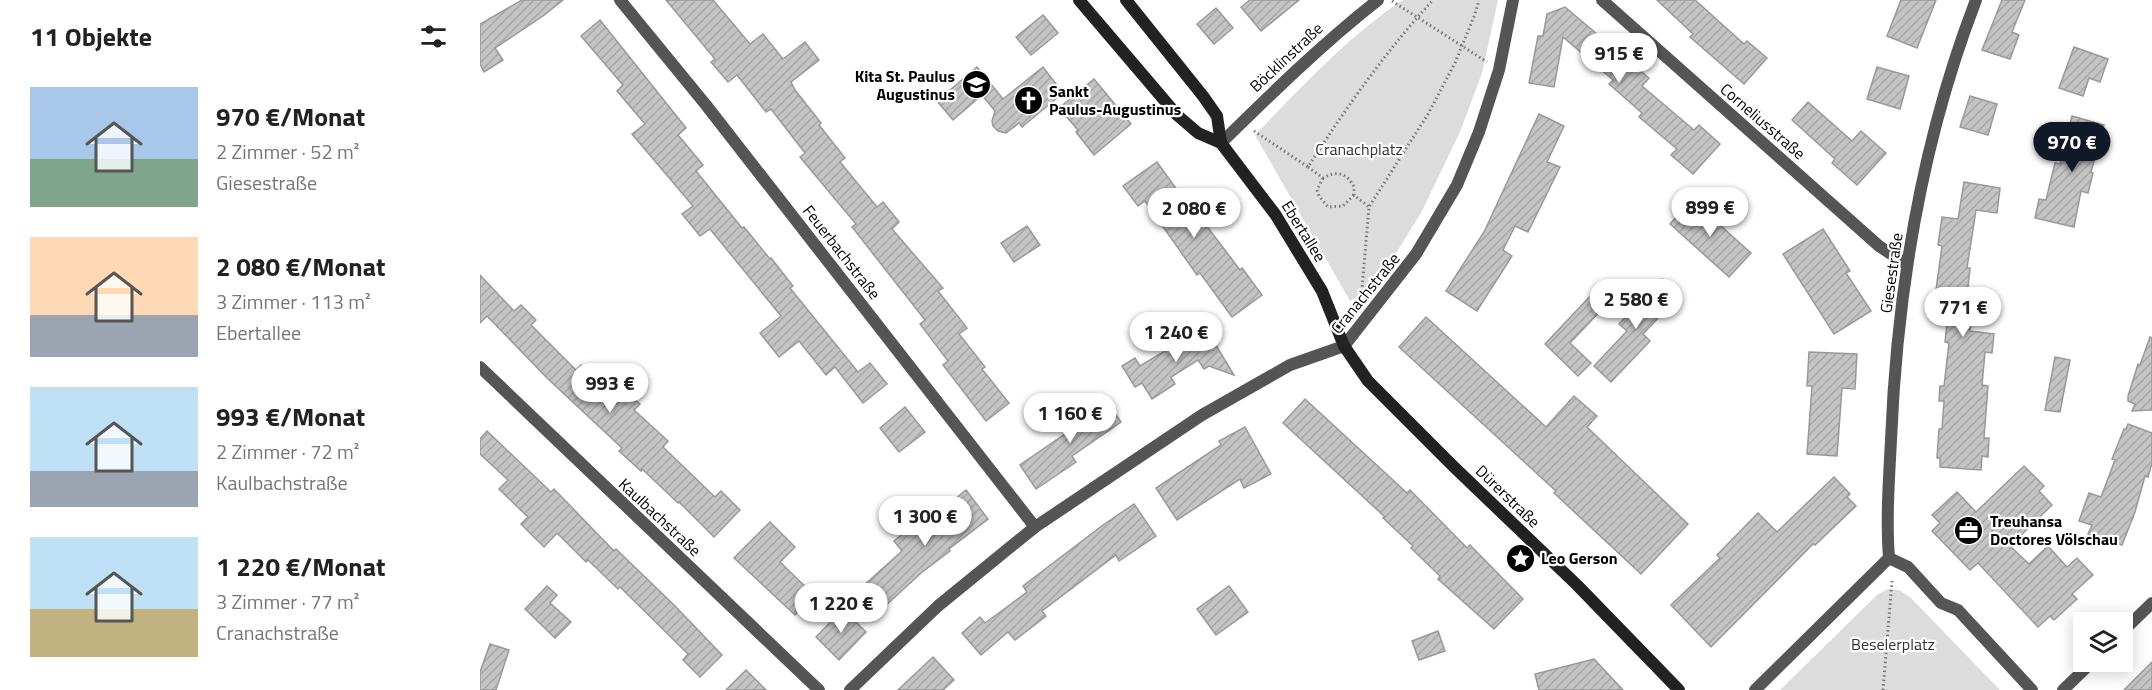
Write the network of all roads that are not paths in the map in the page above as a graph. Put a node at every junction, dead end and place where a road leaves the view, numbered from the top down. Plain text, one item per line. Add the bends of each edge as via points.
1 (620, 0) edge
2 (1079, 0) edge
3 (1126, 0) edge
4 (1378, 0) edge
5 (1514, 0) edge
6 (1602, 0) edge
7 (1976, 0) edge
8 (1221, 143) junction
9 (1906, 264) junction
10 (1344, 346) junction
11 (480, 367) edge
12 (1035, 527) junction
13 (1889, 558) junction
14 (2152, 603) edge
15 (2133, 621) edge
16 (2082, 672) edge
17 (819, 690) edge
18 (850, 690) edge
19 (1679, 690) edge
20 (1755, 690) edge
21 (2032, 690) edge
22 (2063, 690) edge

1 - 12 street, Feuerbachstraße
2 - 8 main road, Ebertallee via 1177,115 1198,133
3 - 8 main road, Ebertallee via 1217,116
4 - 8 street, Böcklinstraße via 1302,63
5 - 10 street, Cranachstraße via 1499,70 1457,184 1416,254
6 - 9 street, Corneliusstraße via 1879,246
7 - 9 street, Giesestraße via 1941,105
8 - 10 main road, Ebertallee via 1275,214 1322,291
9 - 13 street, Giesestraße via 1893,402
10 - 12 street, Cranachstraße via 1290,365 1202,415
10 - 19 main road, Dürerstraße via 1368,381
11 - 17 street, Kaulbachstraße
12 - 18 street, Cranachstraße via 938,606
13 - 20 street
13 - 21 street via 1908,567 1941,603 1958,610
14 - 15 street
16 - 22 street

